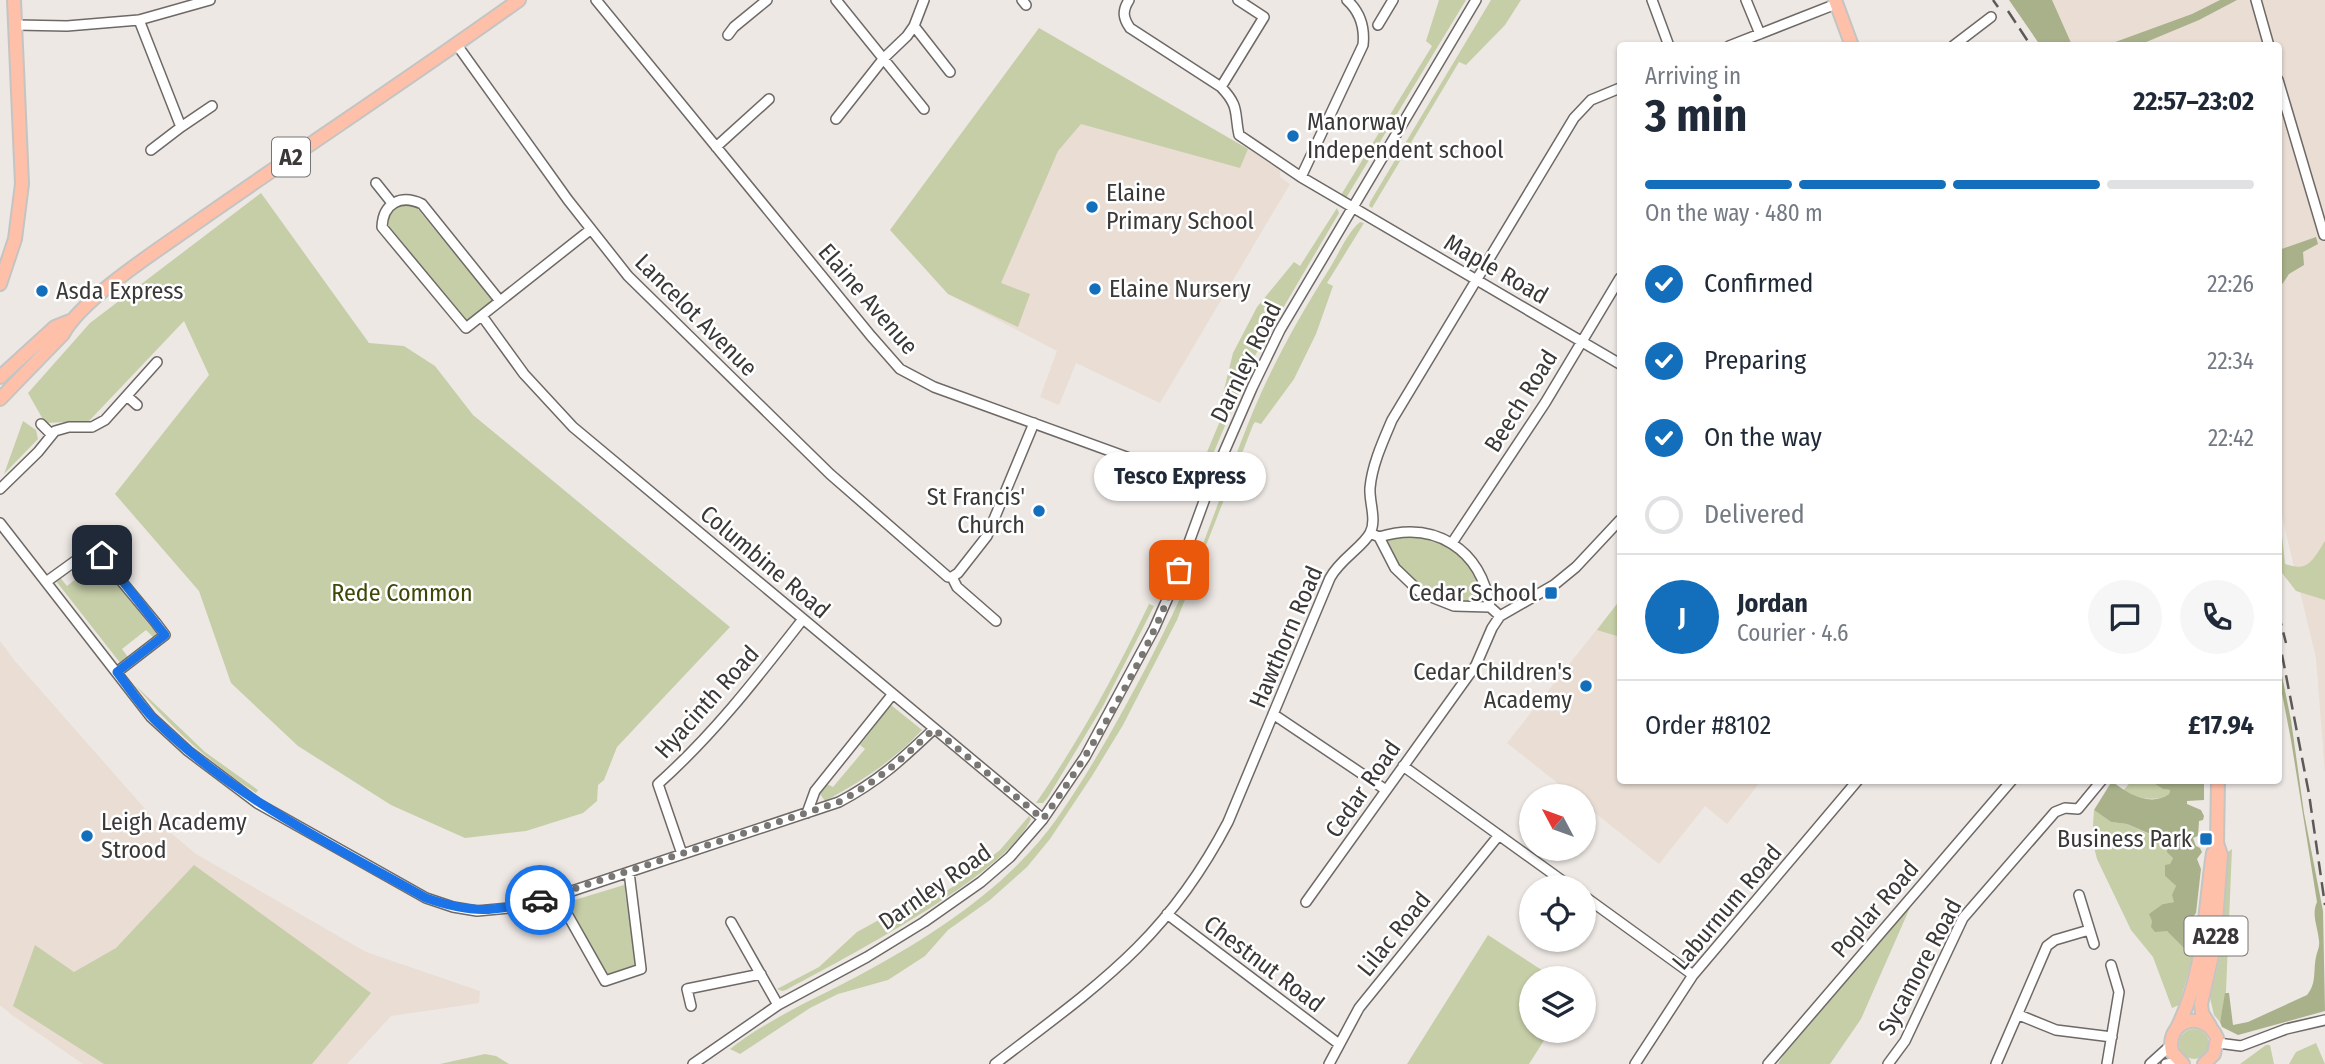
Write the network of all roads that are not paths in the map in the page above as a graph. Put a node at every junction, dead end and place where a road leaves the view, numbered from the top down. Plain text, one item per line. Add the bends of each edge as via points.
1 (14, 0) edge
2 (210, 0) edge
3 (519, 0) edge
4 (596, 0) edge
5 (767, 0) edge
6 (835, 0) edge
7 (924, 0) edge
8 (1129, 0) edge
9 (1238, 0) edge
10 (1347, 0) edge
11 (1393, 0) edge
12 (1476, 0) edge
13 (1652, 0) edge
14 (1746, 0) edge
15 (2256, 0) edge
16 (1835, 2) edge
17 (1991, 17) dead end
18 (139, 20) junction
19 (16, 25) junction
20 (1378, 25) dead end
21 (914, 26) junction
22 (1760, 34) junction
23 (728, 35) dead end
24 (1668, 42) edge
25 (1739, 42) edge
26 (1850, 42) edge
27 (1958, 42) edge
28 (2268, 42) edge
29 (457, 45) junction
30 (884, 58) junction
31 (950, 72) dead end
32 (1221, 87) junction
33 (1617, 89) edge
34 (2282, 93) edge
35 (769, 99) dead end
36 (212, 106) dead end
37 (924, 110) dead end
38 (836, 119) dead end
39 (181, 127) junction
40 (716, 147) junction
41 (151, 150) dead end
42 (1301, 177) junction
43 (376, 183) dead end
44 (392, 203) junction
45 (1352, 207) junction
46 (590, 230) junction
47 (2324, 235) edge
48 (1477, 280) junction
49 (1617, 283) edge
50 (0, 284) edge
51 (500, 301) junction
52 (482, 316) junction
53 (70, 321) junction
54 (1582, 342) junction
55 (157, 362) dead end
56 (1617, 362) edge
57 (6, 363) edge
58 (0, 377) edge
59 (4, 394) edge
60 (127, 396) junction
61 (137, 405) dead end
62 (41, 424) dead end
63 (1034, 424) junction
64 (51, 434) junction
65 (1209, 487) junction
66 (0, 489) edge
67 (0, 523) edge
68 (1617, 523) edge
69 (1375, 535) junction
70 (1452, 543) junction
71 (949, 577) junction
72 (46, 582) junction
73 (1490, 607) junction
74 (1500, 617) junction
75 (803, 619) junction
76 (996, 621) dead end
77 (117, 672) junction
78 (892, 695) junction
79 (1273, 714) junction
80 (934, 729) junction
81 (1403, 766) junction
82 (1855, 784) edge
83 (2009, 784) edge
84 (2099, 784) edge
85 (2218, 784) edge
86 (1386, 790) junction
87 (807, 813) junction
88 (1043, 819) junction
89 (1499, 835) junction
90 (2217, 843) junction
91 (682, 854) junction
92 (629, 872) junction
93 (1554, 875) edge
94 (2079, 895) dead end
95 (557, 896) junction
96 (1306, 902) dead end
97 (1596, 906) edge
98 (1167, 915) junction
99 (731, 922) dead end
100 (2089, 930) junction
101 (2094, 944) dead end
102 (2111, 965) dead end
103 (761, 974) junction
104 (1693, 975) junction
105 (778, 1005) junction
106 (691, 1006) dead end
107 (2019, 1015) junction
108 (2321, 1020) edge
109 (2210, 1026) junction
110 (2177, 1028) junction
111 (2112, 1037) junction
112 (2218, 1043) junction
113 (1339, 1044) junction
114 (2171, 1045) junction
115 (2208, 1062) edge
116 (2181, 1063) edge
117 (693, 1064) edge
118 (995, 1064) edge
119 (1329, 1064) edge
120 (1635, 1064) edge
121 (1768, 1064) edge
122 (1888, 1064) edge
123 (1996, 1064) edge
124 (2107, 1064) edge
125 (2150, 1064) edge
126 (2166, 1064) edge

1 - 19 main road
2 - 18 street
3 - 29 main road, A2
4 - 40 street, Elaine Avenue
5 - 23 street
6 - 30 street
7 - 21 street
8 - 32 street via 1123,9 1130,28
9 - 32 street via 1264,17
10 - 42 street via 1361,22 1363,45
11 - 20 street
12 - 45 street, Darnley Road
13 - 24 street
14 - 22 street
15 - 28 street
16 - 22 street
16 - 26 main road
17 - 27 street
18 - 19 street
18 - 39 street
19 - 50 main road via 22,184 15,239
21 - 30 street
21 - 31 street
22 - 25 street
29 - 46 street, Lancelot Avenue
29 - 53 main road, A2 via 174,239
30 - 37 street
30 - 38 street
32 - 42 street, Maple Road via 1238,114 1239,135
33 - 48 street via 1591,100 1574,118
34 - 47 street
35 - 40 street
36 - 39 street
39 - 41 street
40 - 63 street, Elaine Avenue via 900,369 934,387
42 - 45 street, Maple Road
43 - 44 street
44 - 51 street via 406,199 422,204
44 - 52 street via 382,218 388,236 464,327
45 - 48 street, Maple Road
45 - 65 street, Darnley Road via 1280,330
46 - 51 street
46 - 71 street, Lancelot Avenue via 635,284 821,465
48 - 54 street, Maple Road
48 - 69 street via 1381,443 1370,489
49 - 54 street, Beech Road
51 - 52 street
52 - 75 street, Columbine Road via 524,374 573,427
53 - 57 main road, A2
53 - 59 main road, A2
54 - 56 street, Maple Road
54 - 70 street, Beech Road
55 - 60 street
57 - 58 main road, A2
58 - 59 main road
60 - 61 street
60 - 64 street via 98,425
62 - 64 street
63 - 65 street, Elaine Avenue
63 - 71 street via 985,540 962,569
64 - 66 street
65 - 88 street, Darnley Road via 1154,629 1085,757
67 - 72 street
68 - 74 street via 1554,585
69 - 70 street via 1416,532
69 - 73 street via 1395,568 1421,593 1454,606
69 - 79 street, Hawthorn Road via 1329,578
70 - 73 street via 1478,571
71 - 76 street, Lancelot Avenue
72 - 77 street
72 - 77 street via 97,550 167,634
73 - 74 street
74 - 81 street, Cedar Road via 1476,665
75 - 78 street, Columbine Road
75 - 91 street, Hyacinth Road via 723,721 658,784
77 - 95 street via 151,717 221,778 426,898 477,911
78 - 80 street, Columbine Road
78 - 87 street via 816,791
79 - 86 street
79 - 98 street, Hawthorn Road via 1228,822
80 - 87 street via 870,785
80 - 88 street, Columbine Road
81 - 86 street, Cedar Road
81 - 89 street
82 - 104 street, Laburnum Road
83 - 121 street, Poplar Road
84 - 122 street, Sycamore Road via 2078,809 2055,812 1965,915 1905,1041
85 - 90 main road, A228
86 - 96 street, Cedar Road
87 - 91 street
88 - 105 street, Darnley Road via 981,882 867,957
89 - 93 street
89 - 113 street, Lilac Road via 1359,1007
90 - 109 main road, A228 via 2221,855 2216,937 2200,1007
90 - 110 main road, A228 via 2200,964
91 - 92 street
92 - 95 street
92 - 95 street via 641,968 605,981
94 - 100 street
97 - 104 street
98 - 113 street, Chestnut Road
98 - 118 street, Hawthorn Road via 1083,995
99 - 103 street
100 - 101 street
100 - 107 street via 2047,946
102 - 111 street via 2119,992
103 - 105 street
103 - 106 street via 687,989
104 - 120 street, Laburnum Road
105 - 117 street, Darnley Road
107 - 111 street via 2056,1030
107 - 123 street
108 - 112 street via 2245,1045
109 - 110 main road via 2196,1020
109 - 112 main road
110 - 114 main road
111 - 124 street
112 - 115 main road
113 - 119 street, Lilac Road
114 - 116 main road
114 - 125 street
116 - 126 street

